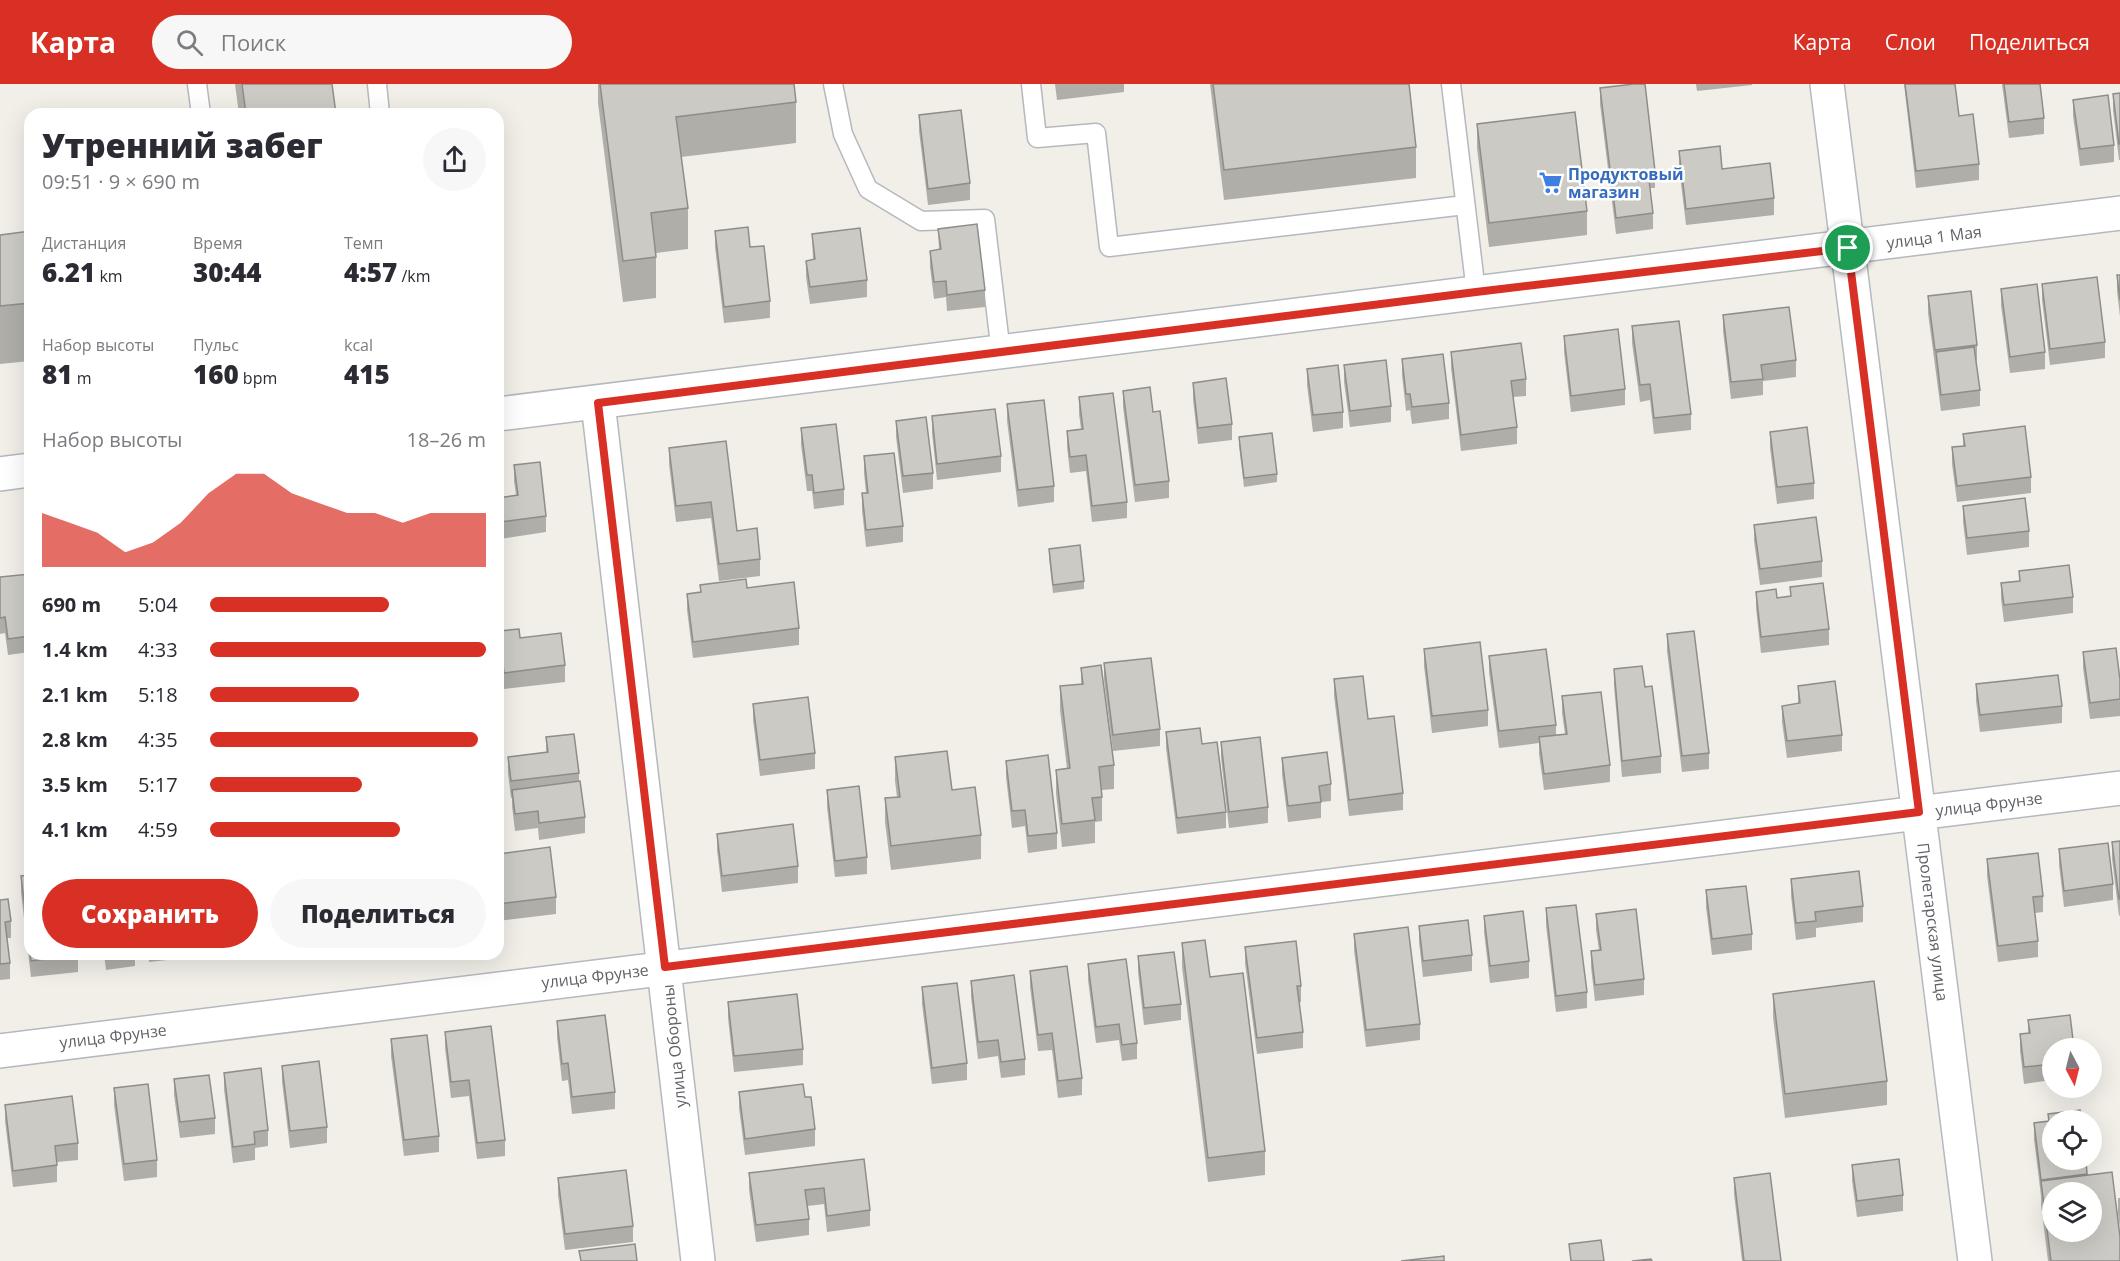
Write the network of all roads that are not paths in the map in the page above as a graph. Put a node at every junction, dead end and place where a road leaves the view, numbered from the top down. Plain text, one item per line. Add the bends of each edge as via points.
1 (197, 84) edge
2 (376, 84) edge
3 (833, 84) edge
4 (1031, 84) edge
5 (1451, 84) edge
6 (1827, 84) edge
7 (200, 108) edge
8 (379, 108) edge
9 (1465, 205) junction
10 (2120, 213) edge
11 (1848, 248) junction
12 (1476, 292) junction
13 (1001, 353) junction
14 (598, 403) junction
15 (504, 413) edge
16 (24, 471) edge
17 (0, 474) edge
18 (2120, 788) edge
19 (1919, 812) junction
20 (665, 967) junction
21 (0, 1051) edge
22 (698, 1261) edge
23 (1975, 1261) edge

1 - 7 lane
2 - 8 lane
3 - 13 lane via 843,134 868,189 921,220 985,219
4 - 9 lane via 1037,138 1096,132 1109,248
5 - 9 lane
6 - 11 street, Пролетарская улица
9 - 12 lane
10 - 11 street, улица 1 Мая
11 - 12 street, улица 1 Мая
11 - 19 street, Пролетарская улица
12 - 13 street, улица 1 Мая
13 - 14 street, улица 1 Мая
14 - 15 street, улица 1 Мая
14 - 20 street, улица Обороны
16 - 17 street
18 - 19 street, улица Фрунзе
19 - 20 street, улица Фрунзе
19 - 23 street, Пролетарская улица
20 - 21 street, улица Фрунзе
20 - 22 street, улица Обороны

